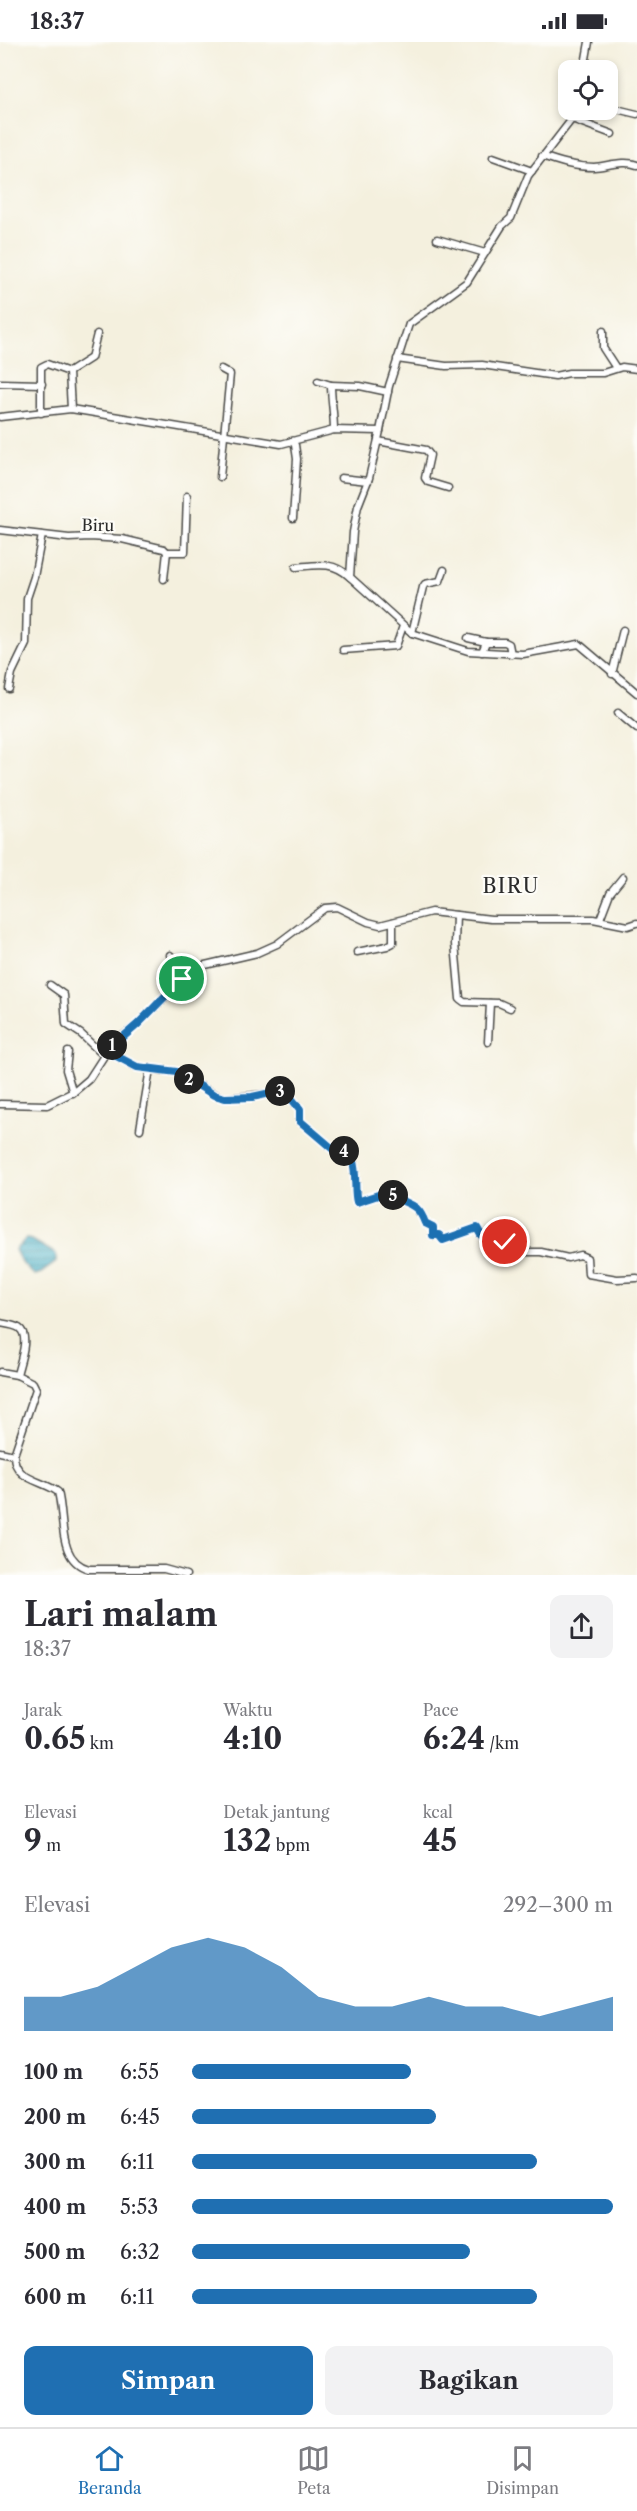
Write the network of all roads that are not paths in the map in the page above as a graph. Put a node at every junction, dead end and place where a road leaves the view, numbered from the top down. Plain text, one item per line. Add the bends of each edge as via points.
1 (589, 42) edge
2 (586, 60) edge
3 (618, 109) edge
4 (637, 114) edge
5 (571, 120) edge
6 (575, 120) edge
7 (612, 134) dead end
8 (542, 156) junction
9 (493, 158) dead end
10 (637, 165) edge
11 (532, 171) junction
12 (436, 239) dead end
13 (485, 253) junction
14 (603, 331) dead end
15 (97, 334) dead end
16 (397, 359) junction
17 (616, 368) junction
18 (221, 369) dead end
19 (637, 369) edge
20 (69, 372) junction
21 (318, 381) dead end
22 (0, 383) edge
23 (42, 384) junction
24 (331, 385) junction
25 (388, 392) junction
26 (71, 409) junction
27 (41, 413) junction
28 (0, 417) edge
29 (334, 430) junction
30 (380, 431) junction
31 (224, 435) junction
32 (292, 441) junction
33 (378, 441) junction
34 (220, 477) dead end
35 (341, 478) dead end
36 (368, 481) junction
37 (448, 488) dead end
38 (187, 496) dead end
39 (294, 518) dead end
40 (0, 530) edge
41 (42, 534) junction
42 (167, 552) junction
43 (296, 567) dead end
44 (444, 570) dead end
45 (350, 577) junction
46 (164, 579) dead end
47 (403, 626) junction
48 (623, 630) dead end
49 (412, 633) junction
50 (468, 638) dead end
51 (486, 642) junction
52 (343, 650) dead end
53 (482, 652) junction
54 (511, 654) junction
55 (612, 674) junction
56 (9, 689) dead end
57 (637, 693) edge
58 (618, 713) dead end
59 (637, 729) edge
60 (623, 878) dead end
61 (456, 915) junction
62 (600, 919) junction
63 (393, 922) junction
64 (637, 922) edge
65 (357, 952) dead end
66 (170, 955) dead end
67 (187, 975) junction
68 (51, 985) dead end
69 (490, 1003) junction
70 (510, 1008) dead end
71 (488, 1042) dead end
72 (68, 1052) dead end
73 (105, 1053) junction
74 (150, 1069) junction
75 (73, 1093) junction
76 (0, 1104) edge
77 (140, 1129) dead end
78 (637, 1278) edge
79 (0, 1323) edge
80 (0, 1371) edge
81 (17, 1375) junction
82 (0, 1452) edge
83 (14, 1455) junction
84 (186, 1575) edge

1 - 2 street
3 - 4 street
5 - 8 street
6 - 7 street
8 - 10 street via 567,165
8 - 11 street
9 - 11 street
11 - 13 street via 511,218
12 - 13 street
13 - 16 street via 461,289 409,324
14 - 17 street via 603,348
15 - 20 street via 91,358
16 - 17 street via 446,366 482,365 555,376 603,373
16 - 25 street
17 - 19 street
18 - 31 street via 230,374
20 - 23 street via 43,364
20 - 26 street
21 - 24 street
22 - 23 street
23 - 27 street
24 - 25 street
24 - 29 street
25 - 30 street
26 - 27 street
26 - 31 street
27 - 28 street
29 - 30 street
29 - 32 street
30 - 33 street
31 - 32 street via 281,444
31 - 34 street
32 - 39 street via 297,456
33 - 36 street
33 - 37 street via 426,450 430,455 424,478
35 - 36 street
36 - 45 street via 353,532
38 - 42 street via 185,552
40 - 41 street, Biru
41 - 42 street, Biru via 122,539
41 - 56 street via 27,598 26,644
42 - 46 street
43 - 45 street via 332,566
44 - 49 street via 440,580 423,587
45 - 47 street
47 - 49 street
47 - 52 street via 396,646
48 - 55 street
49 - 53 street
50 - 51 street
51 - 53 street
51 - 54 street via 508,642
53 - 54 street
54 - 55 street via 538,653 577,644
55 - 57 street
58 - 59 street
60 - 62 street via 610,893
61 - 62 street via 491,919
61 - 63 street via 426,912
61 - 69 street via 459,997 464,1002
62 - 64 street via 628,926
63 - 65 street via 393,943
63 - 67 street via 374,924 337,907 325,908 264,950 201,966
66 - 67 street
67 - 73 street
68 - 73 street via 64,995 66,1024
69 - 70 street
69 - 71 street
72 - 75 street via 66,1070
73 - 74 street
73 - 75 street via 89,1079
74 - 77 street
74 - 78 street via 177,1072 225,1098 286,1092 300,1109 300,1121 334,1150 347,1153 356,1165 357,1202 390,1191 398,1200 418,1209 425,1223 433,1227 433,1235 443,1240 477,1228 481,1235 502,1239 511,1252 580,1256 586,1258 588,1274
75 - 76 street via 47,1105
79 - 81 street via 19,1328 23,1334
80 - 81 street
81 - 83 street via 33,1383 36,1394
82 - 83 street
83 - 84 street via 20,1472 58,1492 69,1553 80,1567 164,1569

